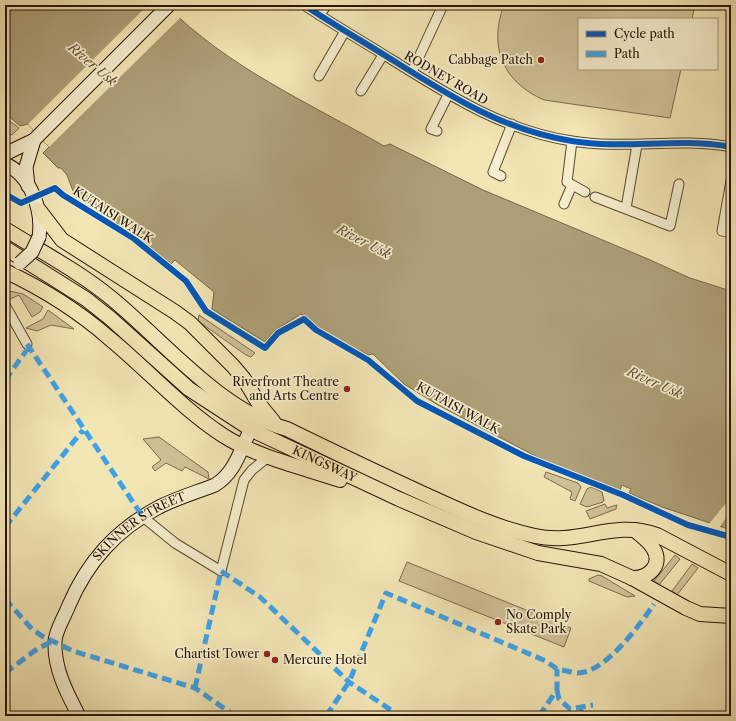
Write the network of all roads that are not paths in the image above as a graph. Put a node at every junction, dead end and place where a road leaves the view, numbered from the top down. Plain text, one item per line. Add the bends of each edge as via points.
1 (169, 5) edge
2 (304, 5) edge
3 (327, 5) edge
4 (444, 5) edge
5 (319, 15) junction
6 (345, 31) junction
7 (383, 55) junction
8 (412, 72) junction
9 (319, 76) dead end
10 (361, 91) dead end
11 (448, 94) junction
12 (512, 124) junction
13 (437, 131) dead end
14 (36, 138) junction
15 (572, 142) junction
16 (637, 145) junction
17 (731, 147) edge
18 (5, 154) edge
19 (5, 164) edge
20 (501, 176) dead end
21 (731, 181) edge
22 (679, 184) dead end
23 (28, 186) junction
24 (572, 186) junction
25 (585, 192) dead end
26 (595, 197) dead end
27 (564, 204) dead end
28 (626, 208) junction
29 (39, 210) junction
30 (5, 229) edge
31 (731, 233) edge
32 (5, 248) edge
33 (5, 270) edge
34 (5, 305) edge
35 (27, 344) dead end
36 (278, 427) junction
37 (252, 430) junction
38 (225, 436) junction
39 (242, 447) junction
40 (268, 457) junction
41 (234, 466) junction
42 (244, 480) junction
43 (399, 499) junction
44 (143, 517) junction
45 (634, 530) junction
46 (731, 574) edge
47 (632, 578) junction
48 (731, 616) edge
49 (79, 716) edge

1 - 14 street
2 - 5 street, RODNEY ROAD
3 - 5 street
4 - 8 street
5 - 6 street, RODNEY ROAD
6 - 7 street, RODNEY ROAD
6 - 9 street
7 - 8 street, RODNEY ROAD
7 - 10 street
8 - 11 street, RODNEY ROAD
11 - 12 street, RODNEY ROAD via 475,110
11 - 13 street via 431,129
12 - 15 street, RODNEY ROAD
12 - 20 street via 493,172
14 - 18 street
14 - 23 street via 26,167
15 - 16 street, RODNEY ROAD via 612,146
15 - 24 street via 567,182
16 - 17 street, RODNEY ROAD via 701,143
16 - 28 street
19 - 23 street via 16,171
21 - 31 street via 722,231
22 - 28 street via 670,226
23 - 29 street
24 - 25 street
24 - 27 street
26 - 28 street
29 - 33 street, bridge via 39,237 32,252 20,264
29 - 36 main road via 62,240 190,323 233,366 244,379 258,404
30 - 36 main road, KINGSWAY via 110,297 172,353 232,402
32 - 37 main road, KINGSWAY via 86,299 189,389
33 - 38 main road via 38,287 75,311 110,338 179,403
34 - 35 street
36 - 37 street via 264,424
36 - 45 main road, KINGSWAY via 450,506 535,537 576,537 608,530
37 - 39 street
37 - 43 main road, KINGSWAY
38 - 39 main road
38 - 41 street via 234,453
39 - 40 main road
39 - 41 street
40 - 42 street
40 - 43 main road
41 - 42 street
41 - 44 street, SKINNER STREET via 215,485 160,507
42 - 44 street via 221,571 175,543
43 - 47 main road, KINGSWAY via 519,548 602,564
44 - 49 street, SKINNER STREET via 107,544 90,566 77,586 55,640 58,669
45 - 46 main road, KINGSWAY via 657,535
45 - 47 main road via 654,548 656,563 647,576
47 - 48 main road, KINGSWAY via 700,614

